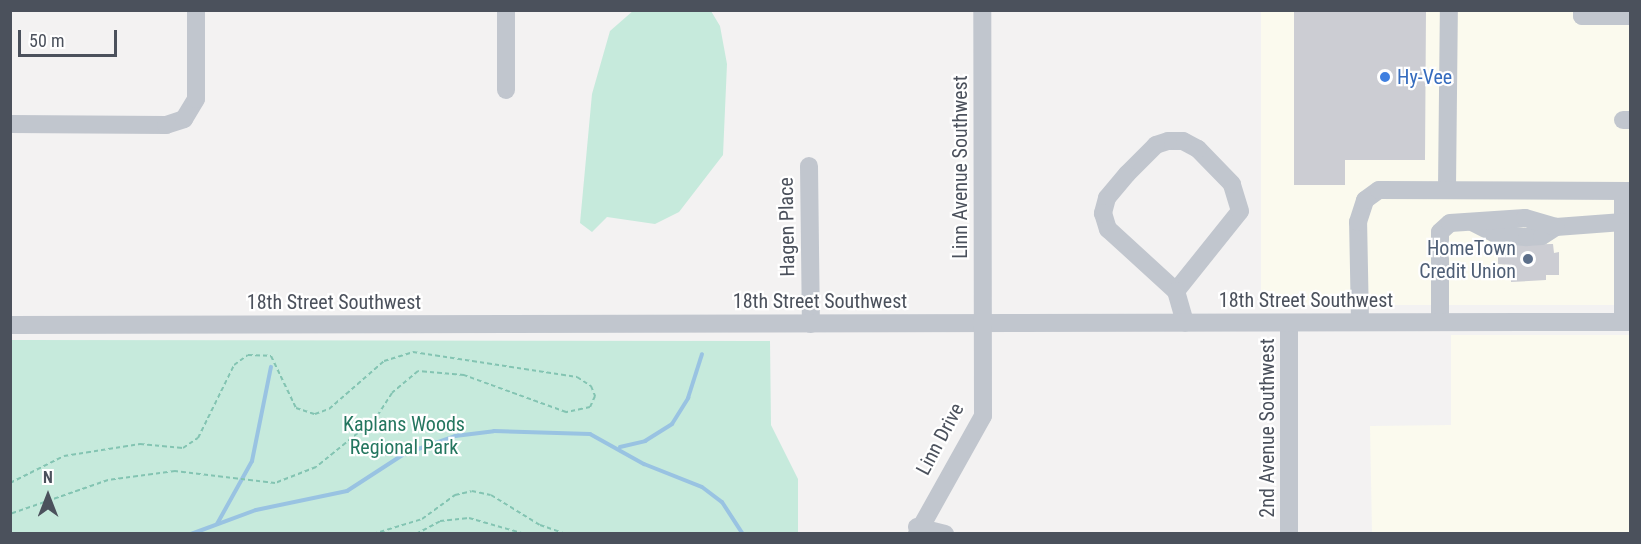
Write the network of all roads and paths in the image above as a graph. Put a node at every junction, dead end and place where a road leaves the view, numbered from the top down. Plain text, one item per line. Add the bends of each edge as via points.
1 (196, 10) edge
2 (506, 10) edge
3 (982, 10) edge
4 (1449, 10) edge
5 (1582, 10) edge
6 (1630, 16) edge
7 (506, 90) dead end
8 (10, 124) edge
9 (809, 166) dead end
10 (1447, 188) junction
11 (1627, 191) edge
12 (1623, 222) junction
13 (1176, 291) junction
14 (1289, 322) junction
15 (1360, 322) junction
16 (1440, 322) junction
17 (1627, 322) edge
18 (983, 323) junction
19 (1185, 323) junction
20 (811, 324) junction
21 (10, 325) edge
22 (10, 483) edge
23 (10, 514) edge
24 (917, 530) edge
25 (373, 534) edge
26 (416, 534) edge
27 (525, 534) edge
28 (567, 534) edge
29 (945, 534) edge
30 (1289, 534) edge

1 - 8 street via 196,99 184,119 166,125
2 - 7 street
3 - 18 street, Linn Avenue Southwest
4 - 10 street
5 - 6 street via 1582,16
9 - 20 street, Hagen Place
10 - 11 street
10 - 15 street via 1389,189 1365,200 1359,222
11 - 12 street
12 - 16 street via 1556,227 1542,236 1527,237 1496,234 1473,222 1450,223 1440,231
12 - 17 street
13 - 13 street via 1108,229 1103,213 1107,198 1127,174 1156,145 1168,141 1198,149 1232,184 1240,211
13 - 19 street
14 - 15 street, 18th Street Southwest
14 - 19 street, 18th Street Southwest
14 - 30 street, 2nd Avenue Southwest
15 - 16 street, 18th Street Southwest
16 - 17 street, 18th Street Southwest
18 - 19 street, 18th Street Southwest
18 - 20 street, 18th Street Southwest
18 - 24 street, Linn Drive via 982,416
20 - 21 street, 18th Street Southwest
22 - 23 path via 64,456 140,444 183,448 198,438 234,365 248,355 271,356 296,408 315,414 329,409 384,361 413,352 577,377 591,386 595,396 590,407 567,412 464,375 418,371 392,393 375,419 316,467 275,483 175,471 108,480
24 - 29 street
25 - 28 path via 422,519 455,495 472,491 491,495 540,525
26 - 27 path via 440,521 469,518

